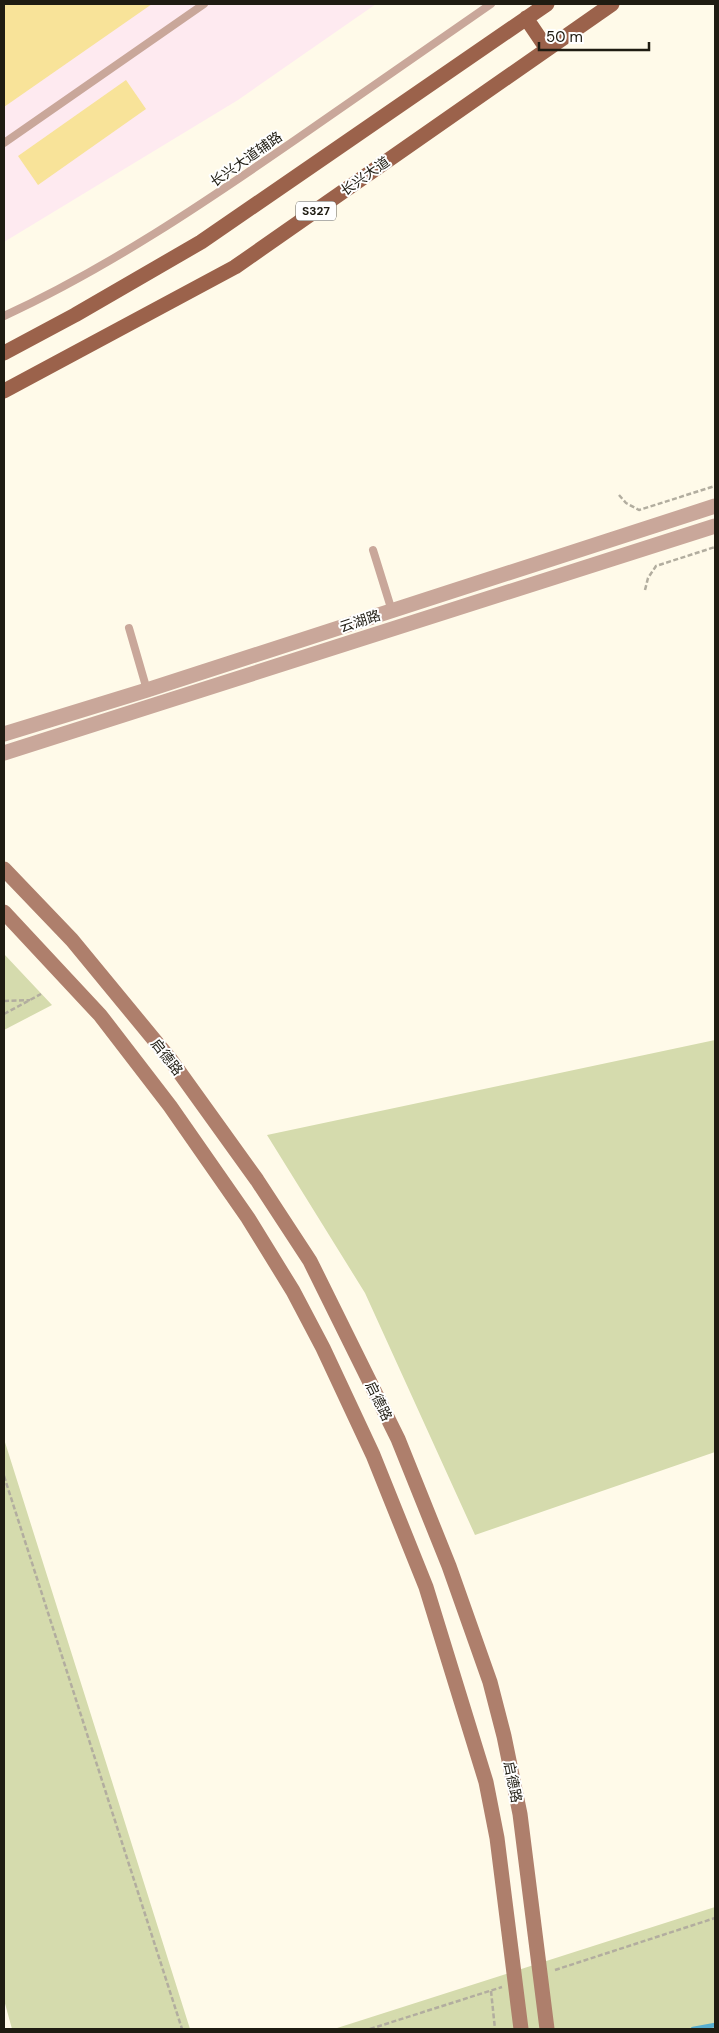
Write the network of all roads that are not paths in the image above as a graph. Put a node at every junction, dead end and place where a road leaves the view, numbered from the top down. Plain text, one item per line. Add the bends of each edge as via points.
1 (204, 4) edge
2 (491, 4) edge
3 (547, 4) edge
4 (612, 4) edge
5 (526, 18) junction
6 (547, 49) junction
7 (4, 143) edge
8 (4, 316) edge
9 (4, 353) edge
10 (4, 391) edge
11 (715, 506) edge
12 (715, 526) edge
13 (373, 550) dead end
14 (392, 611) junction
15 (129, 628) dead end
16 (147, 690) junction
17 (4, 734) edge
18 (4, 753) edge
19 (4, 869) edge
20 (4, 912) edge
21 (520, 1821) junction
22 (494, 1826) junction
23 (521, 2029) edge
24 (547, 2029) edge

1 - 7 lane
2 - 8 lane, 长兴大道辅路 via 200,206 150,238
3 - 5 main road, S327
4 - 6 main road, 长兴大道 / S327
5 - 6 main road
5 - 9 main road, S327 via 201,242
6 - 10 main road, 长兴大道 / S327 via 235,267
11 - 14 street, 云湖路
12 - 18 street, 云湖路
13 - 14 lane
14 - 16 street, 云湖路
15 - 16 lane
16 - 17 street, 云湖路
19 - 21 main road, 启德路 via 72,940 170,1059 257,1180 310,1261 398,1439 449,1566 490,1682
20 - 22 main road, 启德路 via 100,1015 170,1106 248,1218 302,1307 373,1455 426,1587 486,1782
21 - 22 main road
21 - 24 main road, 启德路
22 - 23 main road, 启德路

